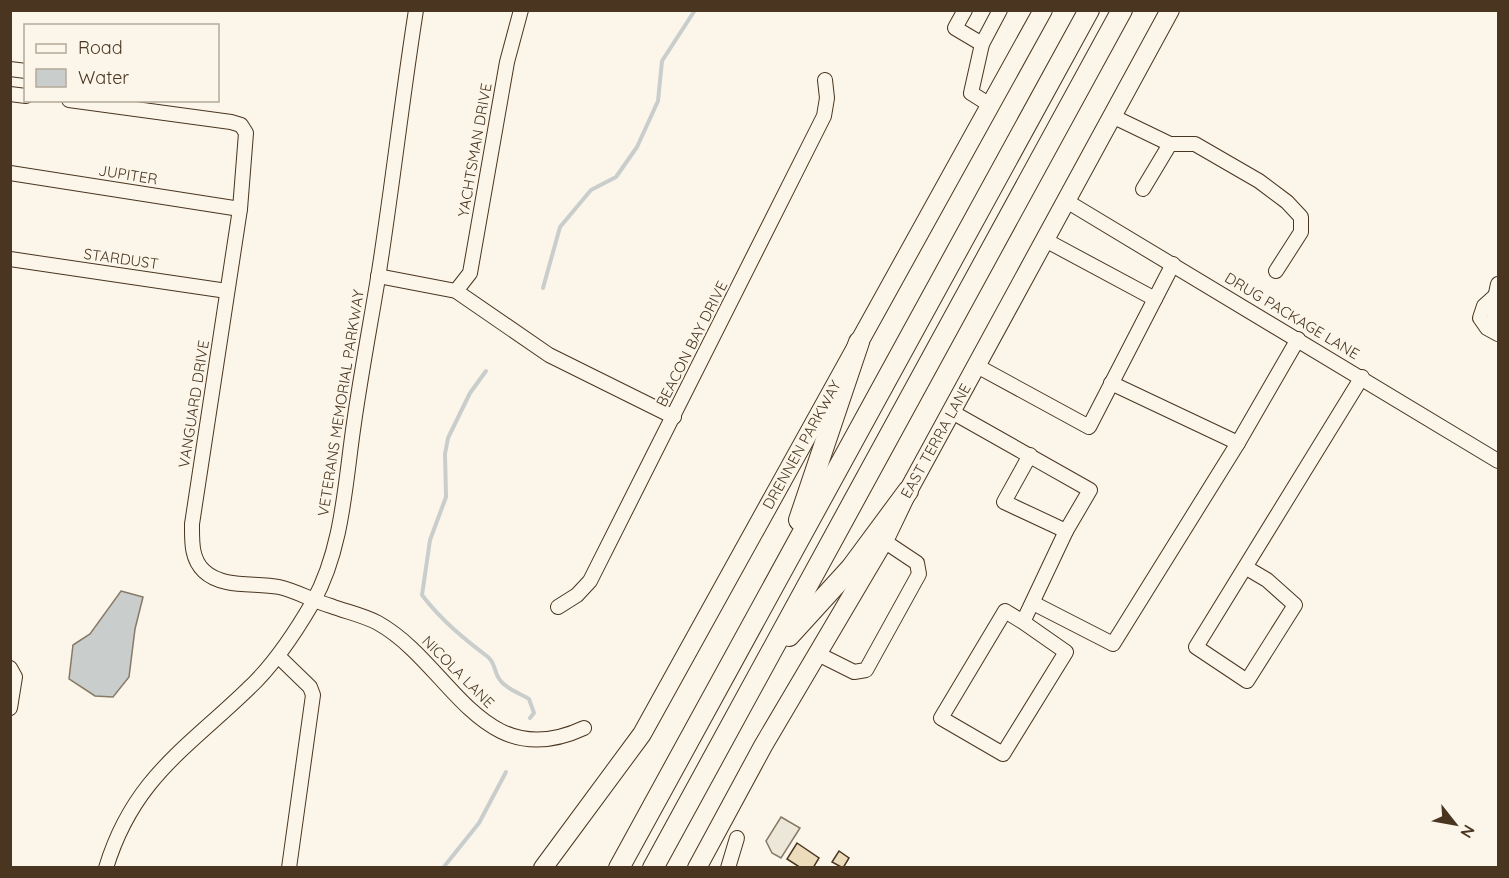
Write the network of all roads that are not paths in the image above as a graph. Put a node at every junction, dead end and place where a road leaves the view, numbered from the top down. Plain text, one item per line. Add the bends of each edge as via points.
1 (416, 10) edge
2 (521, 10) edge
3 (965, 10) edge
4 (1000, 10) edge
5 (1043, 10) edge
6 (1089, 10) edge
7 (1122, 10) edge
8 (1170, 10) edge
9 (982, 44) junction
10 (825, 80) dead end
11 (86, 102) edge
12 (143, 102) edge
13 (990, 105) junction
14 (155, 110) junction
15 (1114, 117) junction
16 (1170, 144) junction
17 (10, 173) edge
18 (1143, 189) dead end
19 (1068, 202) junction
20 (240, 209) junction
21 (1047, 241) junction
22 (10, 259) edge
23 (1173, 264) junction
24 (1276, 271) dead end
25 (378, 276) junction
26 (227, 291) junction
27 (456, 291) junction
28 (1496, 291) edge
29 (1155, 299) junction
30 (1498, 331) edge
31 (1299, 339) junction
32 (859, 342) junction
33 (977, 366) junction
34 (1362, 377) junction
35 (1112, 383) junction
36 (952, 412) junction
37 (674, 417) junction
38 (1238, 443) junction
39 (1030, 455) junction
40 (1498, 461) edge
41 (908, 490) junction
42 (1066, 531) junction
43 (884, 541) junction
44 (1245, 567) junction
45 (780, 574) junction
46 (314, 600) junction
47 (1033, 603) junction
48 (558, 607) dead end
49 (1023, 622) junction
50 (818, 654) junction
51 (278, 656) junction
52 (769, 658) junction
53 (10, 668) edge
54 (10, 708) edge
55 (584, 728) dead end
56 (737, 838) dead end
57 (106, 867) edge
58 (289, 867) edge
59 (543, 867) edge
60 (619, 867) edge
61 (653, 867) edge
62 (697, 867) edge
63 (728, 867) edge

1 - 25 street, VETERANS MEMORIAL PARKWAY
2 - 27 street, YACHTSMAN DRIVE via 507,62 470,273
3 - 9 street via 955,28
4 - 9 street
5 - 13 main road, DRENNEN PARKWAY
6 - 45 highway
7 - 52 highway
8 - 15 main road, EAST TERRA LANE
9 - 13 street via 972,93
10 - 37 street, BEACON BAY DRIVE via 824,116
11 - 14 street
12 - 14 street
13 - 32 main road, DRENNEN PARKWAY
14 - 20 street, VANGUARD DRIVE via 241,126 247,145
15 - 16 street
15 - 19 main road, EAST TERRA LANE
16 - 18 street
16 - 24 street via 1195,144 1259,181 1301,217 1301,232
17 - 20 street, JUPITER
19 - 21 main road, EAST TERRA LANE
19 - 23 street, DRUG PACKAGE LANE
20 - 26 street, VANGUARD DRIVE
21 - 29 street
21 - 33 main road, EAST TERRA LANE
22 - 26 street, STARDUST
23 - 29 street
23 - 31 street, DRUG PACKAGE LANE
25 - 27 street
25 - 46 street, VETERANS MEMORIAL PARKWAY via 345,501
26 - 46 street, VANGUARD DRIVE via 192,524 192,547 196,561 217,578 279,587
27 - 37 street via 504,326 581,372
28 - 30 street via 1492,308
29 - 35 street
31 - 34 street, DRUG PACKAGE LANE
31 - 38 street
32 - 45 highway
32 - 59 main road, DRENNEN PARKWAY via 642,734
33 - 35 street via 1089,427
33 - 36 main road, EAST TERRA LANE
34 - 40 street, DRUG PACKAGE LANE
34 - 44 street
35 - 38 street
36 - 39 street
36 - 41 main road, EAST TERRA LANE
37 - 48 street, BEACON BAY DRIVE via 590,581
38 - 47 street via 1113,644
39 - 42 street via 1090,490
39 - 42 street via 1004,502
41 - 43 main road, EAST TERRA LANE
41 - 52 highway via 851,568
42 - 47 street
43 - 50 main road, EAST TERRA LANE
43 - 50 street via 917,563 918,574 866,670 854,672
44 - 44 street via 1196,647 1247,681 1295,605
45 - 60 highway
46 - 51 street, VETERANS MEMORIAL PARKWAY
46 - 55 street, NICOLA LANE via 361,615 393,633 493,729 514,737 546,740
47 - 49 street
49 - 49 street via 1005,611 941,718 1003,754 1066,652
50 - 62 main road, EAST TERRA LANE
51 - 57 street, VETERANS MEMORIAL PARKWAY via 249,689 186,743 153,778 127,816
51 - 58 street via 310,687 313,695
52 - 61 highway
53 - 54 street via 15,682
56 - 63 street

